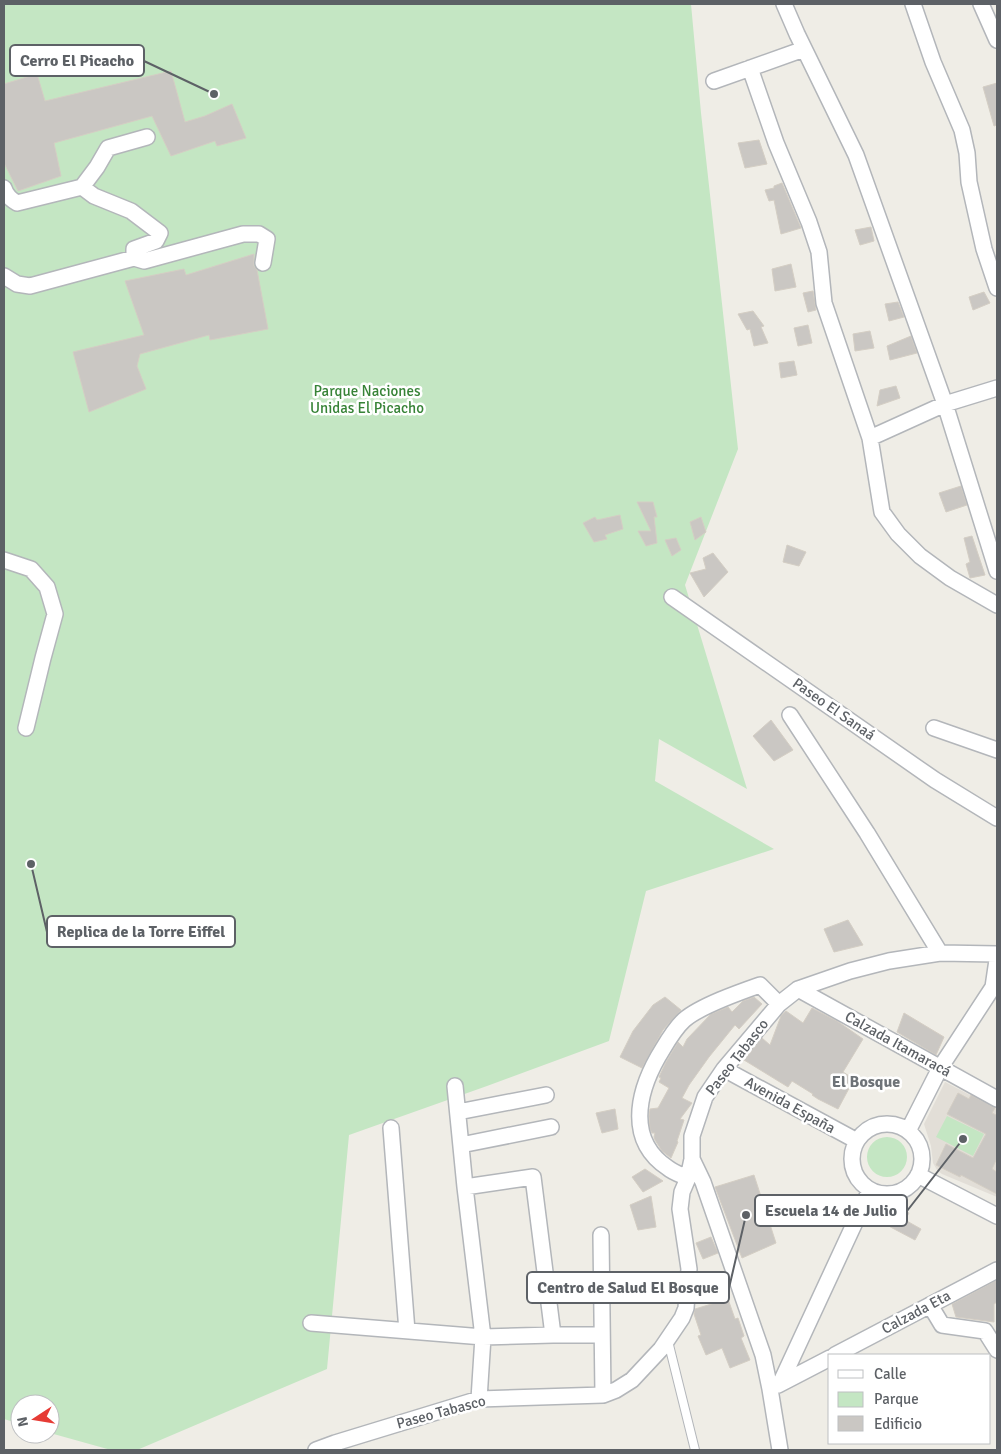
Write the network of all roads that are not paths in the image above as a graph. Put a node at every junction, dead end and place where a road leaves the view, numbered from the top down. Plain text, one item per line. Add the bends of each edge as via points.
1 (784, 4) edge
2 (913, 4) edge
3 (981, 4) edge
4 (997, 40) edge
5 (804, 48) junction
6 (750, 68) junction
7 (714, 81) dead end
8 (148, 137) dead end
9 (82, 187) junction
10 (4, 188) edge
11 (134, 258) junction
12 (263, 264) dead end
13 (4, 276) edge
14 (997, 288) edge
15 (997, 388) edge
16 (945, 404) junction
17 (870, 438) junction
18 (4, 560) edge
19 (997, 571) edge
20 (672, 597) dead end
21 (997, 605) edge
22 (790, 715) dead end
23 (26, 728) dead end
24 (934, 728) dead end
25 (997, 750) edge
26 (997, 818) edge
27 (940, 953) junction
28 (997, 954) edge
29 (997, 960) edge
30 (995, 988) edge
31 (798, 989) junction
32 (779, 1004) junction
33 (940, 1068) junction
34 (724, 1069) junction
35 (455, 1086) dead end
36 (546, 1095) dead end
37 (997, 1099) edge
38 (458, 1112) junction
39 (551, 1127) dead end
40 (391, 1128) dead end
41 (908, 1131) junction
42 (856, 1142) junction
43 (461, 1145) junction
44 (692, 1159) junction
45 (918, 1175) junction
46 (688, 1178) junction
47 (465, 1187) junction
48 (870, 1190) junction
49 (997, 1216) edge
50 (601, 1235) dead end
51 (997, 1270) edge
52 (930, 1305) junction
53 (312, 1323) dead end
54 (407, 1331) junction
55 (991, 1332) edge
56 (553, 1335) junction
57 (602, 1335) junction
58 (482, 1338) junction
59 (667, 1340) junction
60 (997, 1350) edge
61 (837, 1354) edge
62 (828, 1359) edge
63 (775, 1387) junction
64 (604, 1395) junction
65 (479, 1399) junction
66 (316, 1450) edge
67 (695, 1450) edge
68 (780, 1450) edge

1 - 5 street
2 - 14 street via 962,130 969,182 984,249
3 - 4 street
5 - 6 street
5 - 16 street via 856,155
6 - 7 street
6 - 17 street via 819,252 824,303
8 - 9 street via 108,148
9 - 10 street via 17,203 5,193
9 - 11 street via 94,196 131,211 160,233 156,241 134,249
11 - 12 street via 144,261 243,234 259,234 267,239
11 - 13 street via 30,286 17,284
15 - 16 street
16 - 17 street
16 - 19 street
17 - 21 street via 882,512 898,534 920,556 950,578
18 - 23 street via 31,569 47,587 55,614
20 - 26 street, Paseo El Sanaá via 935,780
22 - 27 street via 868,832
24 - 25 street
27 - 28 street, Paseo Tabasco
27 - 31 street, Paseo Tabasco via 850,971
29 - 30 street
30 - 33 street
31 - 32 street, Paseo Tabasco
31 - 33 street, Calzada Itamaracá
32 - 34 street, Paseo Tabasco
32 - 46 street via 760,985 702,1009 685,1019 671,1034 650,1070 639,1109 642,1137 649,1152 668,1169
33 - 37 street, Calzada Itamaracá
33 - 41 street
34 - 42 street, Avenida España
34 - 44 street, Paseo Tabasco via 705,1097 692,1136
35 - 38 street
36 - 38 street
38 - 43 street
39 - 43 street
40 - 54 street
41 - 42 street via 884,1124 868,1129
41 - 45 street via 920,1146 922,1156
42 - 48 street via 852,1163 856,1174
43 - 47 street
44 - 46 street, Paseo Tabasco
44 - 63 street
45 - 48 street via 912,1184 892,1194
45 - 49 street
46 - 59 street, Paseo Tabasco via 680,1209 689,1269 686,1308
47 - 56 street via 533,1177
47 - 58 street
48 - 63 street
50 - 57 street
51 - 52 street, Calzada Eta
52 - 55 street via 942,1325
52 - 61 street, Calzada Eta
53 - 54 street
54 - 58 street
55 - 60 street
56 - 57 street
56 - 58 street
57 - 64 street
58 - 65 street
59 - 64 street, Paseo Tabasco via 632,1380
59 - 67 lane
62 - 63 street
63 - 68 street
64 - 65 street, Paseo Tabasco
65 - 66 street, Paseo Tabasco

